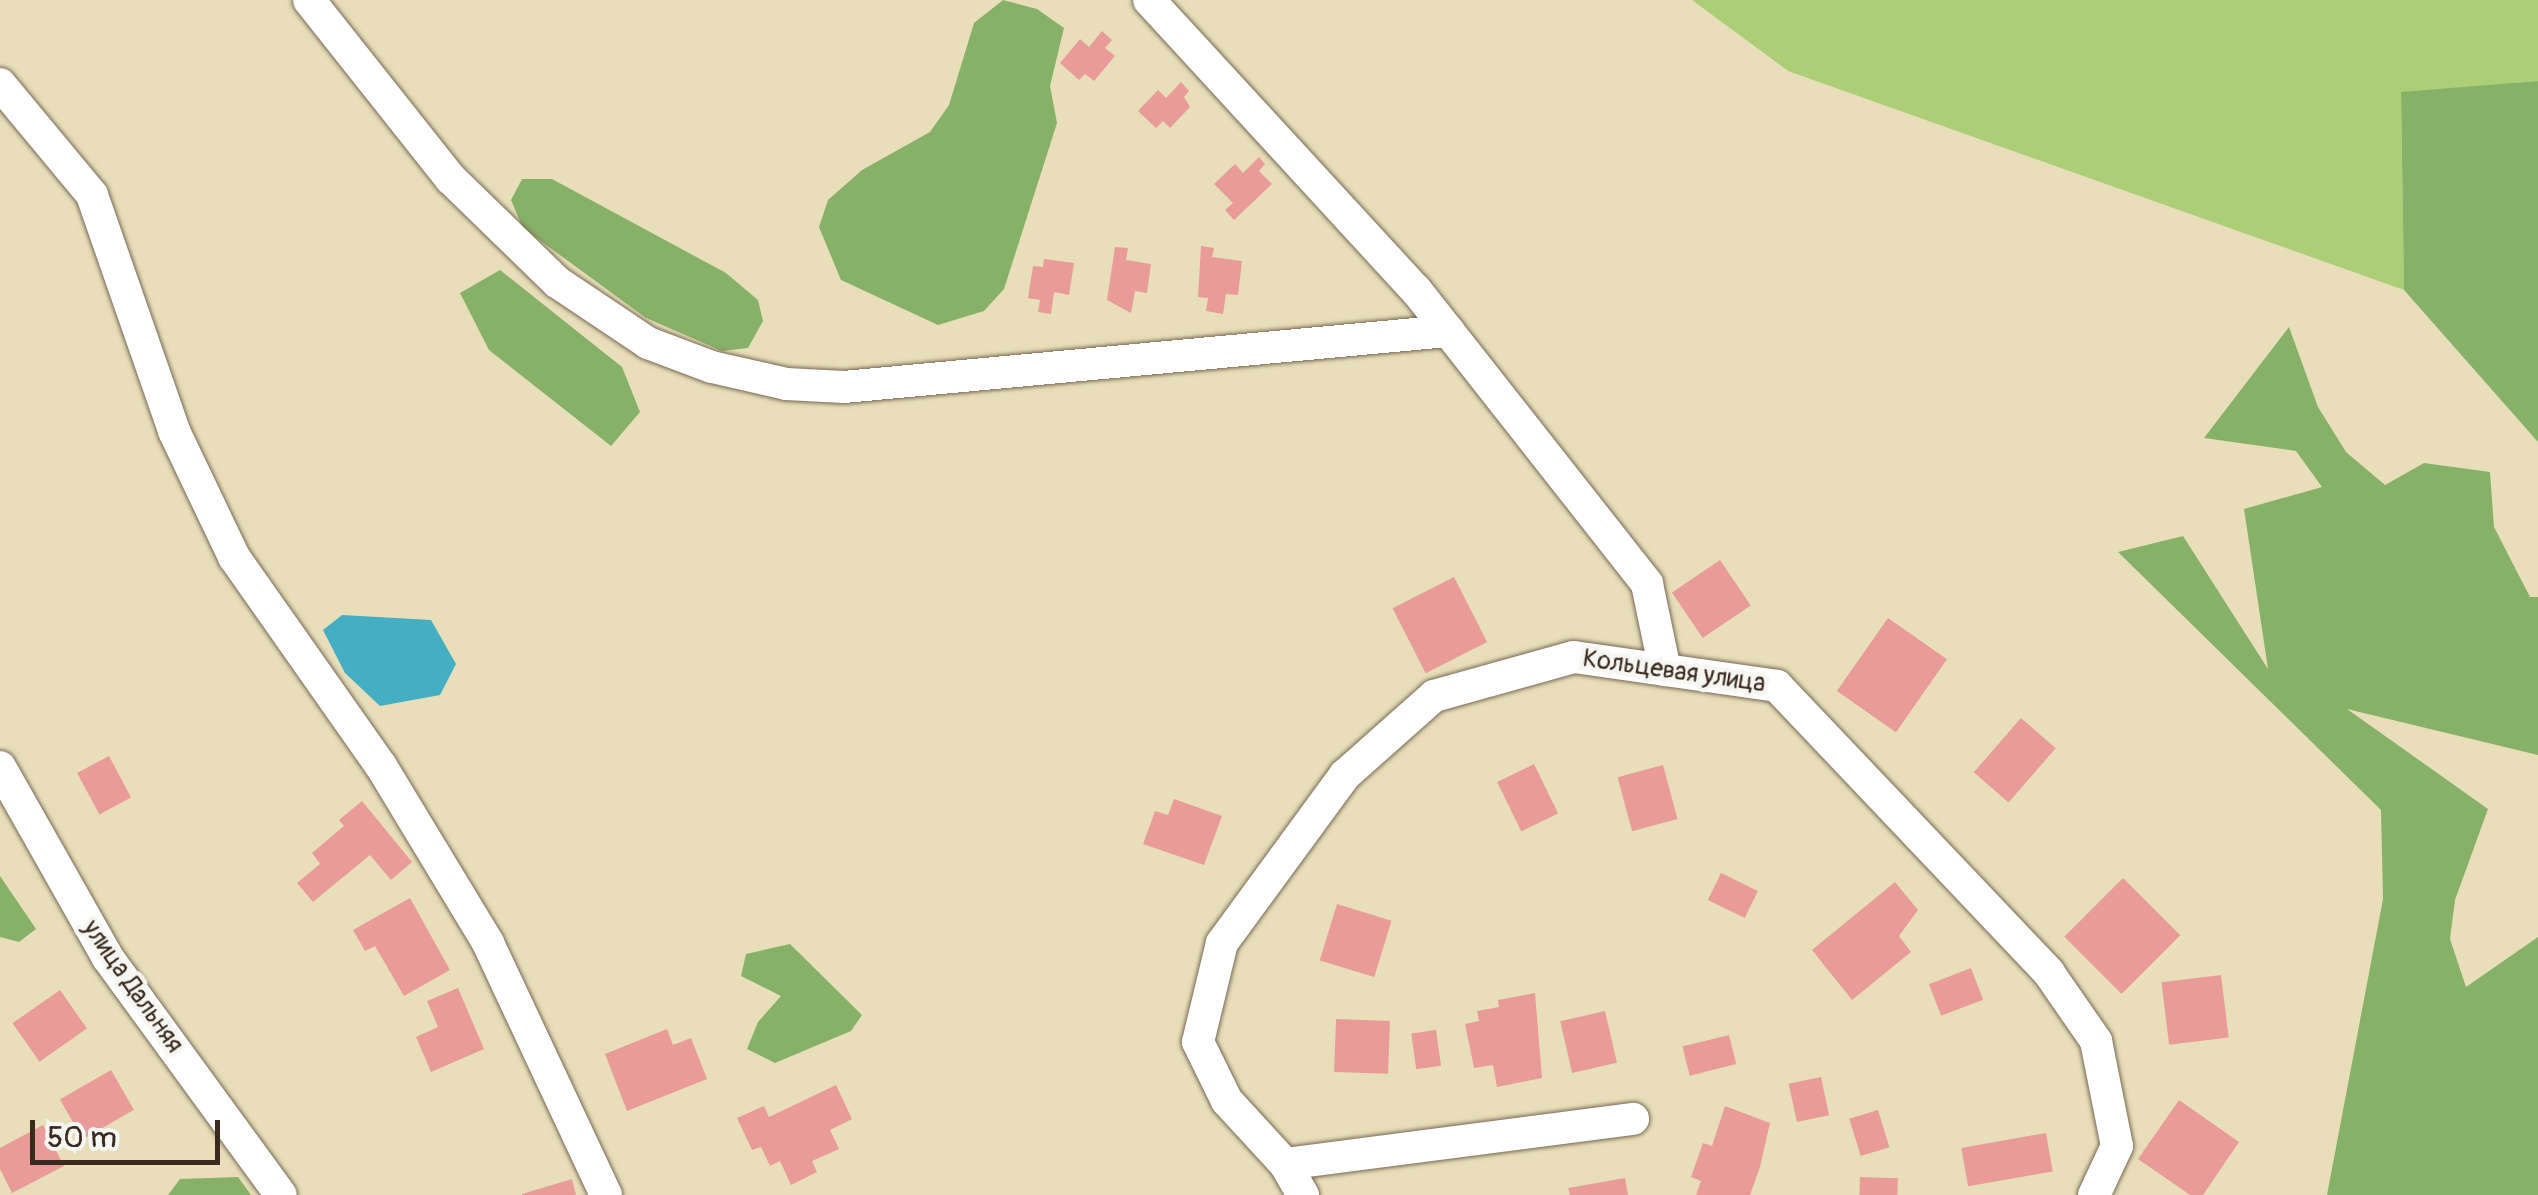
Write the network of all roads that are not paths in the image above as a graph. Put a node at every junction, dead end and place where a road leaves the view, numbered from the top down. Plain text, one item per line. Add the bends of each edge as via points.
1 (309, 0) edge
2 (1150, 0) edge
3 (0, 84) edge
4 (1448, 332) junction
5 (1665, 670) junction
6 (0, 768) edge
7 (1633, 1119) dead end
8 (1284, 1164) junction
9 (282, 1195) edge
10 (606, 1195) edge
11 (1303, 1195) edge
12 (2094, 1195) edge

1 - 4 street via 451,179 531,259 648,343 712,367 786,384 844,387
2 - 4 street
3 - 10 street via 92,195 174,431 234,557 381,766 488,942
4 - 5 street via 1648,584
5 - 8 street, Кольцевая улица via 1574,657 1434,696 1346,775 1222,942 1198,1042 1227,1101
5 - 12 street, Кольцевая улица via 1777,686 2049,973 2096,1040 2117,1146
6 - 9 street, улица Дальняя via 108,958
7 - 8 street
8 - 11 street, Кольцевая улица

